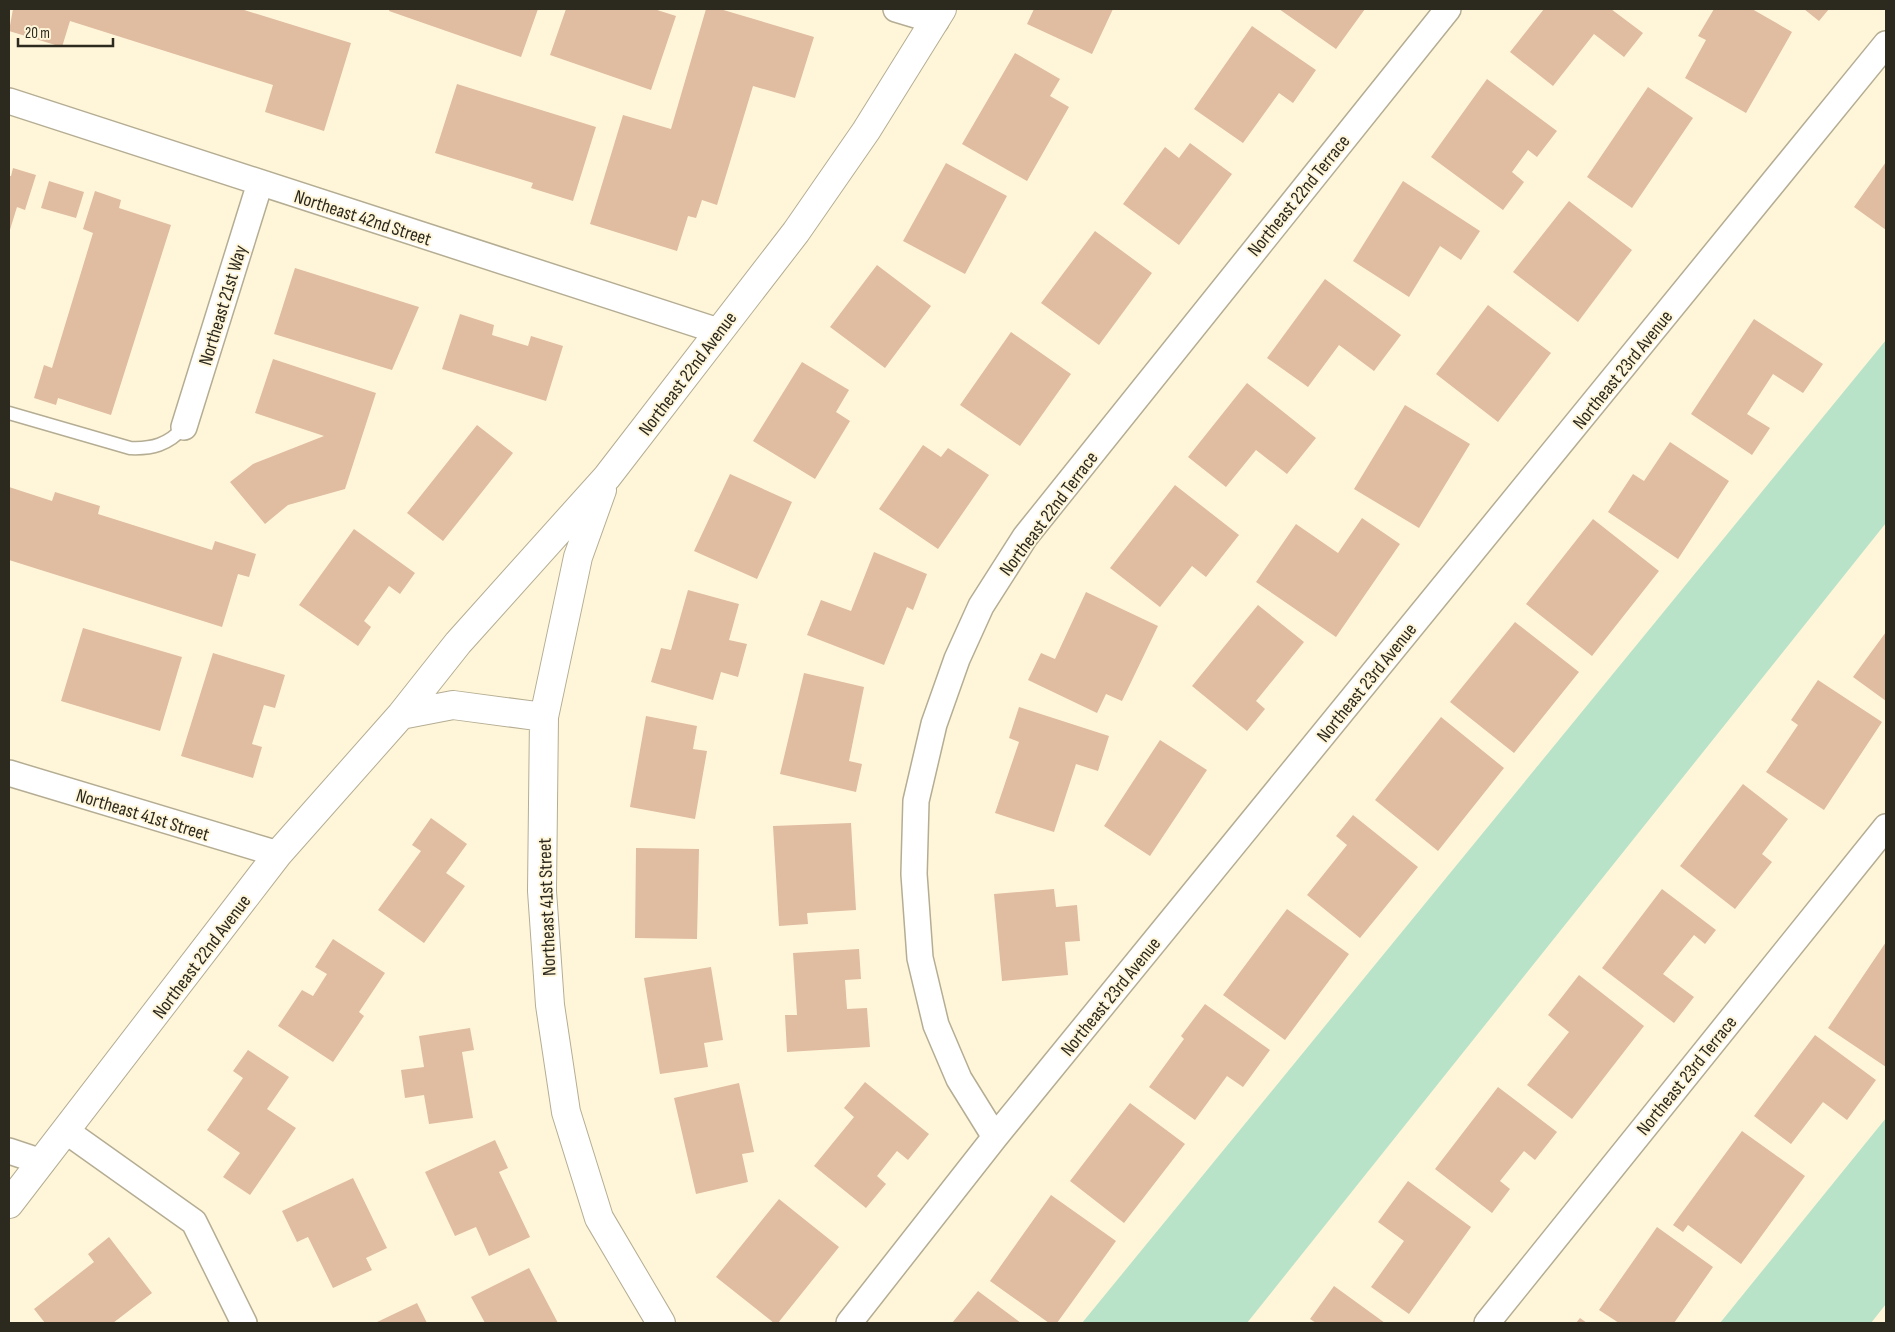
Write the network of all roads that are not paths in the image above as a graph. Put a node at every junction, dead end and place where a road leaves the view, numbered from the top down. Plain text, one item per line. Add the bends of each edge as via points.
1 (896, 9) edge
2 (1448, 9) edge
3 (939, 15) edge
4 (1886, 44) edge
5 (9, 101) edge
6 (260, 183) junction
7 (718, 331) junction
8 (9, 413) edge
9 (184, 427) joint
10 (607, 477) junction
11 (401, 715) junction
12 (544, 717) junction
13 (9, 773) edge
14 (1886, 827) edge
15 (278, 854) junction
16 (66, 1131) junction
17 (995, 1138) junction
18 (9, 1151) edge
19 (42, 1162) junction
20 (9, 1204) edge
21 (244, 1323) edge
22 (661, 1323) edge
23 (850, 1323) edge
24 (1487, 1323) edge

1 - 3 street
2 - 17 street, Northeast 22nd Terrace via 1025,537 981,606 957,659 934,724 916,801 914,874 920,958 936,1025 959,1079
3 - 7 street, Northeast 22nd Avenue via 866,131 796,232
4 - 17 street, Northeast 23rd Avenue
5 - 6 street, Northeast 42nd Street
6 - 7 street, Northeast 42nd Street
6 - 9 street, Northeast 21st Way
7 - 10 street, Northeast 22nd Avenue
8 - 9 lane via 130,448 149,449 164,444 175,438
10 - 11 street, Northeast 22nd Avenue via 458,643
10 - 12 street, Northeast 41st Street via 578,556
11 - 12 street via 453,705
11 - 15 street, Northeast 22nd Avenue
12 - 22 street, Northeast 41st Street via 542,891 550,1005 566,1112 600,1218
13 - 15 street, Northeast 41st Street
14 - 24 street, Northeast 23rd Terrace
15 - 16 street, Northeast 22nd Avenue
16 - 19 street, Northeast 22nd Avenue
16 - 21 street via 194,1222
17 - 23 street, Northeast 23rd Avenue
18 - 19 street
19 - 20 street, Northeast 22nd Avenue

